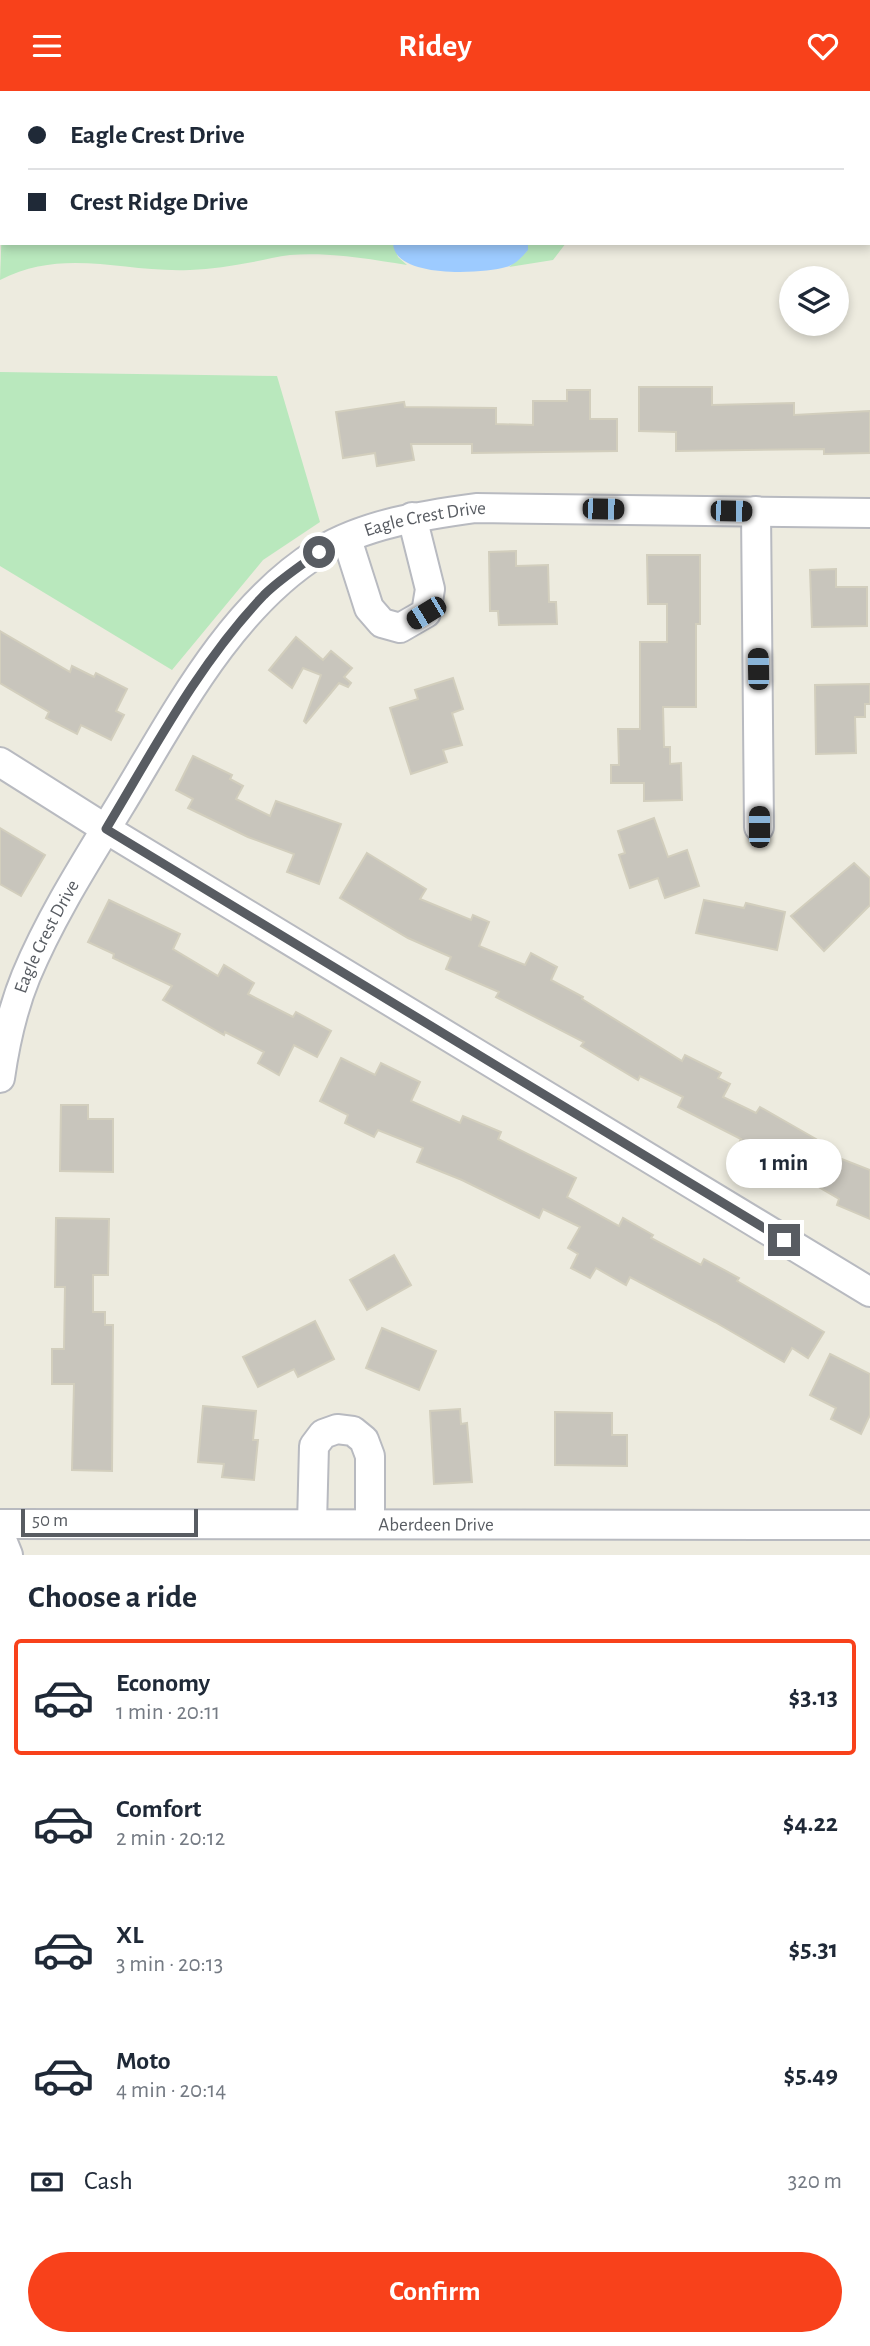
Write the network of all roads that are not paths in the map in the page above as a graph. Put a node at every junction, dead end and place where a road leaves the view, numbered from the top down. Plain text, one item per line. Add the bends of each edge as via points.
1 (756, 511) junction
2 (870, 513) edge
3 (412, 517) junction
4 (347, 539) junction
5 (0, 762) edge
6 (759, 827) dead end
7 (106, 829) junction
8 (0, 1079) edge
9 (870, 1292) edge
10 (0, 1524) edge
11 (312, 1524) junction
12 (370, 1524) junction
13 (870, 1525) edge
14 (0, 1535) edge
15 (8, 1555) edge

1 - 2 street, Eagle Crest Drive
1 - 3 street, Eagle Crest Drive via 476,508
1 - 6 street
3 - 4 street, Eagle Crest Drive
3 - 4 street via 430,589 426,613 400,628 382,623 369,608
4 - 7 street, Eagle Crest Drive via 319,552 266,593 224,643 181,704
5 - 7 street
7 - 8 street, Eagle Crest Drive via 26,976 6,1035
7 - 9 street
10 - 11 street, Aberdeen Drive
11 - 12 street, Aberdeen Drive
11 - 12 street via 314,1446 323,1434 337,1429 353,1431 364,1440 370,1456
12 - 13 street, Aberdeen Drive
14 - 15 street

